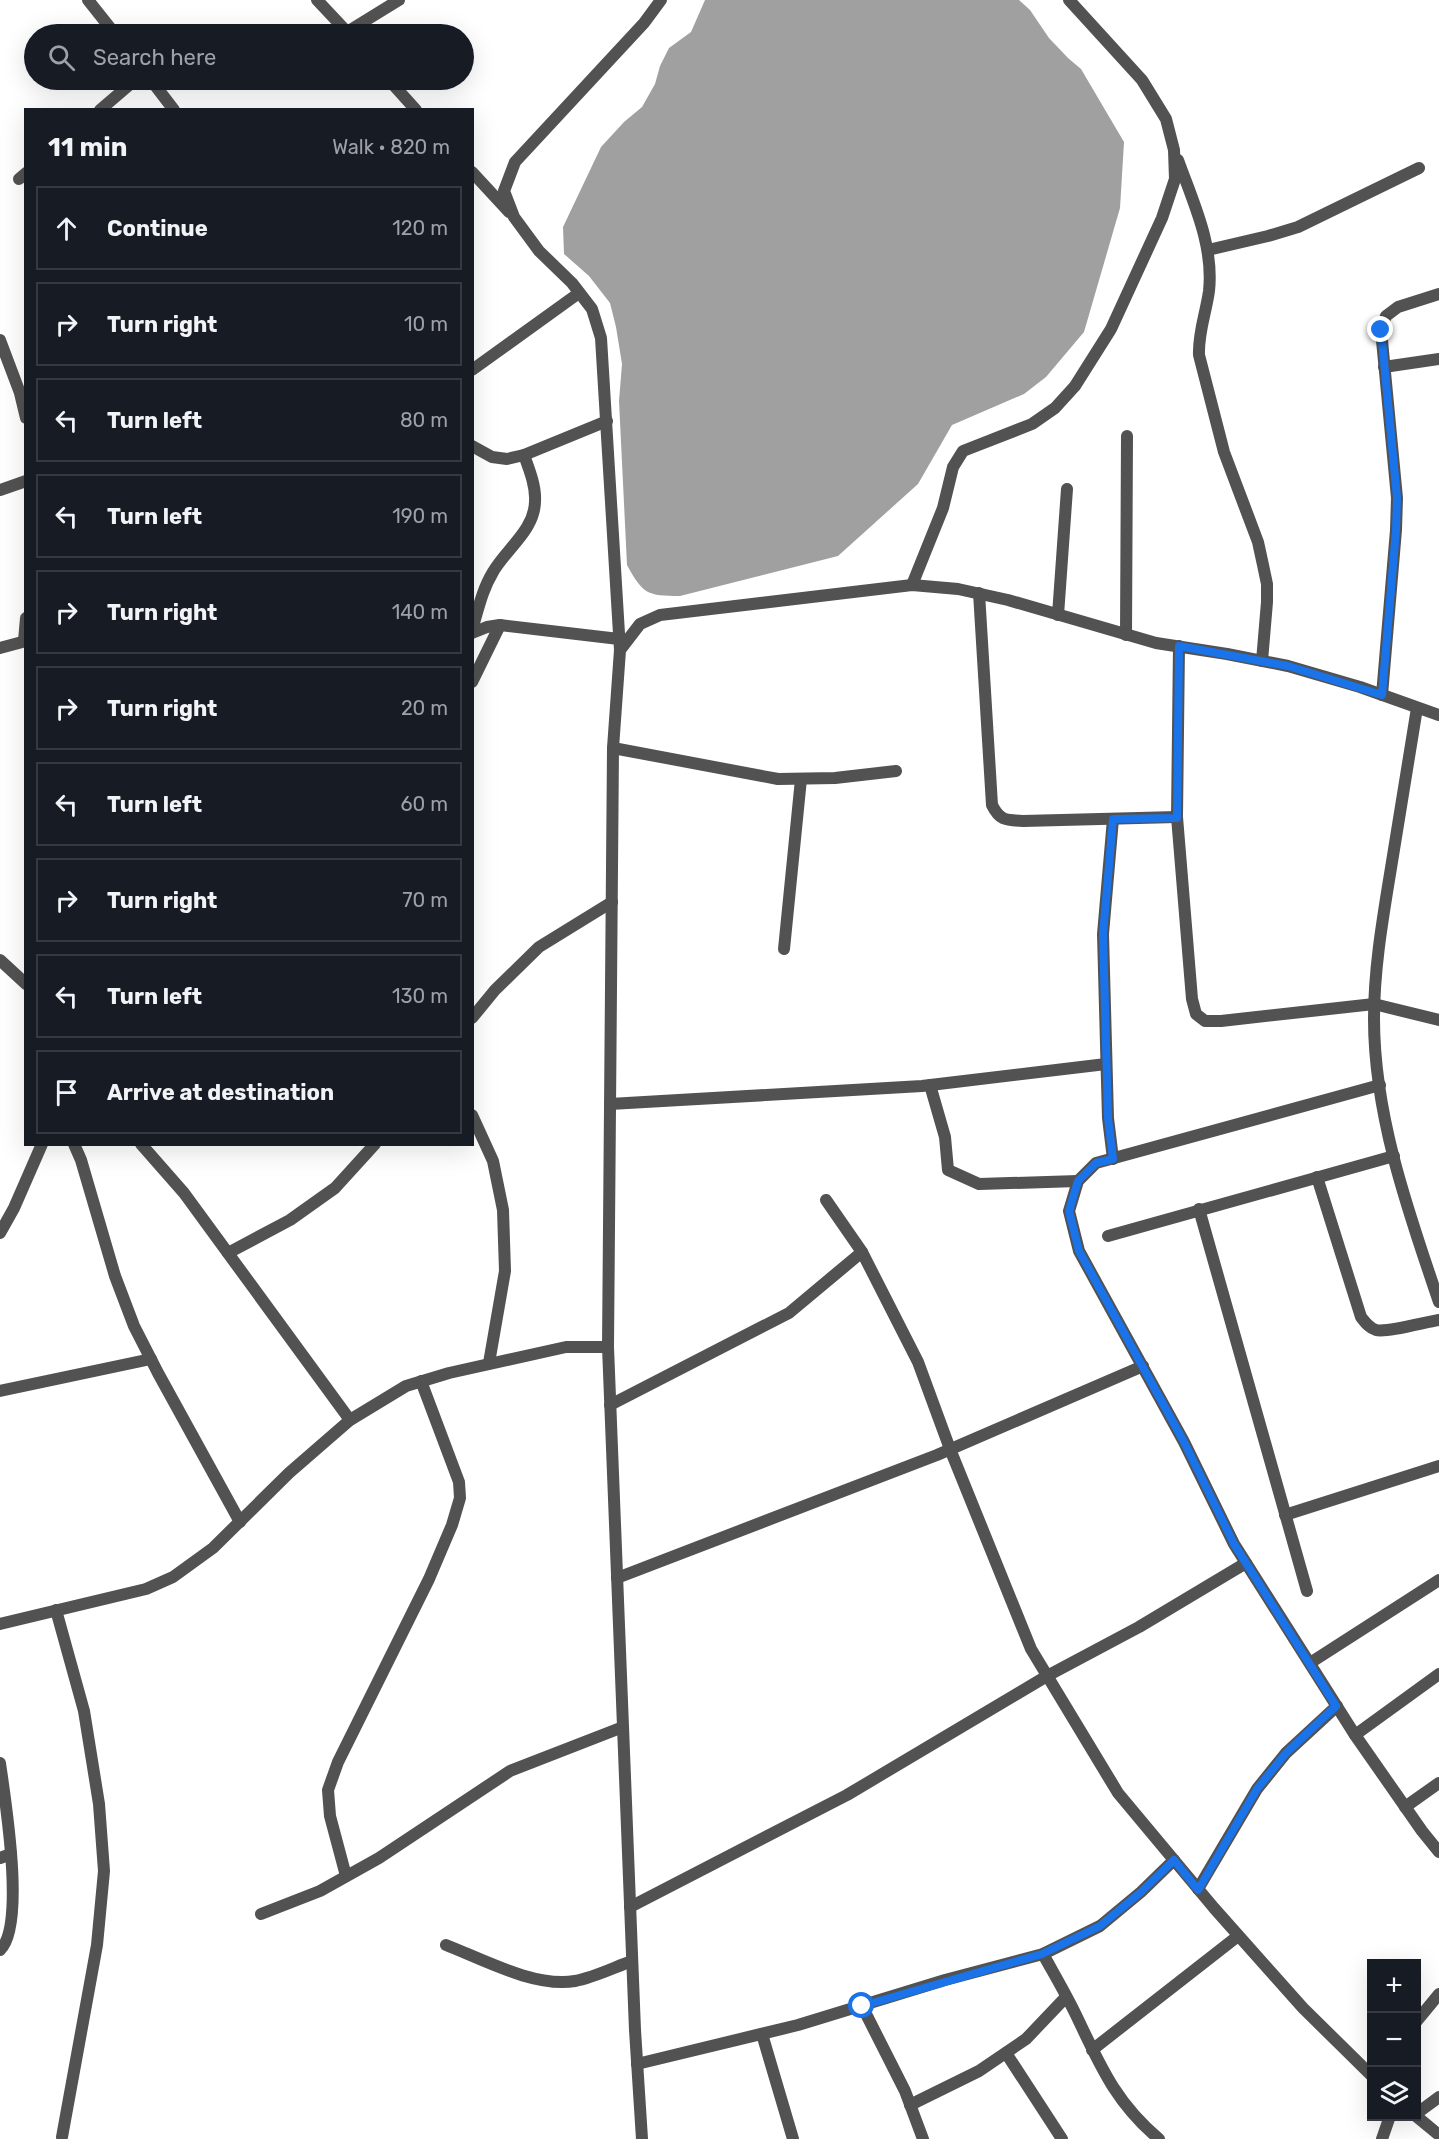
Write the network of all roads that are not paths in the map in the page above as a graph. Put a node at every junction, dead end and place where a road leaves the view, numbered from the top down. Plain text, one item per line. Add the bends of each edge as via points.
1 (88, 0) edge
2 (317, 0) edge
3 (399, 0) edge
4 (661, 0) edge
5 (1069, 0) edge
6 (107, 24) edge
7 (340, 24) edge
8 (362, 24) edge
9 (123, 90) edge
10 (159, 90) edge
11 (398, 90) edge
12 (102, 108) edge
13 (172, 108) edge
14 (415, 108) edge
15 (1174, 150) junction
16 (1419, 168) dead end
17 (474, 175) edge
18 (514, 217) junction
19 (1208, 250) junction
20 (579, 293) junction
21 (1439, 294) edge
22 (0, 340) edge
23 (1439, 359) edge
24 (1384, 367) junction
25 (474, 369) edge
26 (24, 410) edge
27 (607, 421) junction
28 (1127, 436) dead end
29 (474, 447) edge
30 (525, 455) junction
31 (24, 482) edge
32 (1067, 489) dead end
33 (0, 490) edge
34 (912, 585) junction
35 (979, 593) junction
36 (1058, 615) junction
37 (474, 623) edge
38 (500, 625) junction
39 (474, 630) edge
40 (1125, 635) junction
41 (24, 641) edge
42 (620, 644) junction
43 (1179, 646) junction
44 (0, 648) edge
45 (1262, 661) junction
46 (474, 678) edge
47 (1382, 695) junction
48 (1417, 708) junction
49 (1439, 715) edge
50 (613, 748) junction
51 (896, 771) dead end
52 (801, 779) junction
53 (1177, 818) junction
54 (1113, 819) junction
55 (612, 902) junction
56 (784, 949) dead end
57 (0, 960) edge
58 (24, 982) edge
59 (1374, 1004) junction
60 (474, 1016) edge
61 (1439, 1020) edge
62 (1107, 1064) junction
63 (930, 1085) junction
64 (1380, 1085) junction
65 (610, 1104) junction
66 (474, 1119) edge
67 (41, 1146) edge
68 (75, 1146) edge
69 (143, 1146) edge
70 (373, 1146) edge
71 (1394, 1156) junction
72 (1113, 1159) junction
73 (1317, 1177) junction
74 (1078, 1181) junction
75 (826, 1200) dead end
76 (1199, 1209) junction
77 (0, 1233) edge
78 (1108, 1236) dead end
79 (862, 1252) junction
80 (228, 1253) junction
81 (1439, 1302) edge
82 (1439, 1320) edge
83 (608, 1347) junction
84 (151, 1359) junction
85 (489, 1363) junction
86 (1143, 1366) junction
87 (421, 1381) junction
88 (0, 1391) edge
89 (610, 1405) junction
90 (350, 1420) junction
91 (950, 1449) junction
92 (1439, 1466) edge
93 (1286, 1515) junction
94 (240, 1522) junction
95 (1246, 1563) junction
96 (617, 1578) junction
97 (1439, 1580) edge
98 (1307, 1591) dead end
99 (56, 1610) junction
100 (0, 1624) edge
101 (1310, 1663) junction
102 (1439, 1674) edge
103 (1047, 1676) junction
104 (1336, 1706) junction
105 (623, 1727) junction
106 (1356, 1735) junction
107 (0, 1763) edge
108 (1439, 1783) edge
109 (1405, 1807) junction
110 (1439, 1852) edge
111 (6, 1856) edge
112 (1174, 1860) junction
113 (346, 1876) junction
114 (1198, 1890) junction
115 (630, 1906) junction
116 (261, 1914) dead end
117 (1238, 1936) junction
118 (446, 1945) dead end
119 (0, 1950) edge
120 (1042, 1954) junction
121 (632, 1961) junction
122 (1439, 1994) edge
123 (1066, 1997) junction
124 (862, 2006) junction
125 (1421, 2016) edge
126 (762, 2034) junction
127 (1092, 2050) junction
128 (1006, 2053) junction
129 (637, 2064) junction
130 (1367, 2070) edge
131 (1439, 2097) edge
132 (910, 2105) junction
133 (1421, 2111) edge
134 (1421, 2119) edge
135 (1388, 2121) edge
136 (1439, 2135) edge
137 (64, 2138) edge
138 (642, 2139) edge
139 (793, 2139) edge
140 (922, 2139) edge
141 (1062, 2139) edge
142 (1159, 2139) edge
143 (1382, 2139) edge

1 - 6 street
2 - 7 street
3 - 8 street
4 - 18 street via 515,162 504,191
5 - 15 street via 1142,80 1166,119
9 - 12 street
10 - 13 street
11 - 14 street
15 - 19 street via 1202,223
15 - 34 street via 1175,179 1162,218 1111,328 1075,386 1055,408 1032,424 963,451 953,467 943,508
16 - 19 street via 1298,227
17 - 18 street
18 - 20 street via 539,251
19 - 45 street via 1209,291 1198,341 1199,355 1224,452 1258,542 1267,584
20 - 25 street
20 - 27 street via 592,309 602,338
21 - 24 street via 1398,307 1386,316 1381,330
22 - 26 street
23 - 24 street
24 - 47 street via 1397,498
27 - 30 street
27 - 42 street
28 - 40 street
29 - 30 street via 492,457
30 - 37 street via 536,500 533,514 490,577
31 - 33 street
32 - 36 street
34 - 35 street
34 - 42 street via 660,615 640,624
35 - 36 street
35 - 54 street via 992,805 997,815 1023,821
36 - 40 street
38 - 39 street
38 - 42 street
38 - 46 street
40 - 43 street
41 - 44 street
42 - 50 street
43 - 45 street
43 - 53 street
45 - 47 street
47 - 48 street
48 - 49 street
48 - 59 street via 1377,955
50 - 52 street via 778,779
50 - 55 street
51 - 52 street
52 - 56 street
53 - 54 street
53 - 59 street via 1196,1014 1205,1021 1221,1021
54 - 62 street via 1103,934
55 - 60 street via 538,946
55 - 65 street
57 - 58 street
59 - 61 street
59 - 64 street
62 - 63 street
62 - 72 street
63 - 65 street
63 - 74 street via 945,1137 948,1170 980,1184
64 - 71 street
64 - 72 street
65 - 83 street
66 - 85 street via 493,1161 503,1210 505,1271
67 - 77 street
68 - 84 street via 115,1276
69 - 80 street
70 - 80 street via 335,1188 291,1220
71 - 73 street
71 - 81 street
72 - 74 street via 1096,1163
73 - 76 street
73 - 82 street via 1361,1317 1376,1330
74 - 86 street via 1069,1211 1079,1251
75 - 79 street
76 - 78 street
76 - 93 street
79 - 89 street via 789,1313
79 - 91 street via 918,1362
80 - 90 street
83 - 85 street via 566,1347
83 - 89 street
84 - 88 street
84 - 94 street
85 - 87 street
86 - 91 street
86 - 95 street
87 - 90 street
87 - 113 street via 456,1474 460,1498 429,1579 338,1762 328,1790 330,1816
89 - 96 street
90 - 94 street
91 - 96 street
91 - 103 street via 1031,1649
92 - 93 street
93 - 98 street
94 - 99 street via 173,1577 146,1589
95 - 101 street
95 - 103 street via 1139,1628
96 - 105 street
97 - 101 street
99 - 100 street
99 - 137 street via 84,1711 99,1804 104,1871 97,1945
101 - 104 street
102 - 106 street
103 - 112 street via 1118,1793
103 - 115 street via 847,1795
104 - 106 street
104 - 114 street via 1286,1753 1257,1789
105 - 113 street via 510,1771
105 - 115 street
106 - 109 street
107 - 111 street
108 - 109 street
109 - 110 street
111 - 119 street via 11,1932
112 - 114 street
112 - 120 street via 1100,1926
113 - 116 street via 320,1891
114 - 117 street
115 - 121 street
117 - 127 street
117 - 130 street via 1303,2008
118 - 121 street via 544,1981 575,1981
120 - 123 street
120 - 124 street
121 - 129 street
122 - 125 street
123 - 127 street
123 - 128 street via 1026,2039
124 - 126 street
124 - 132 street
126 - 129 street
126 - 139 street
127 - 142 street via 1118,2096
128 - 132 street
128 - 141 street
129 - 138 street
131 - 133 street
132 - 140 street
134 - 136 street
135 - 143 street

